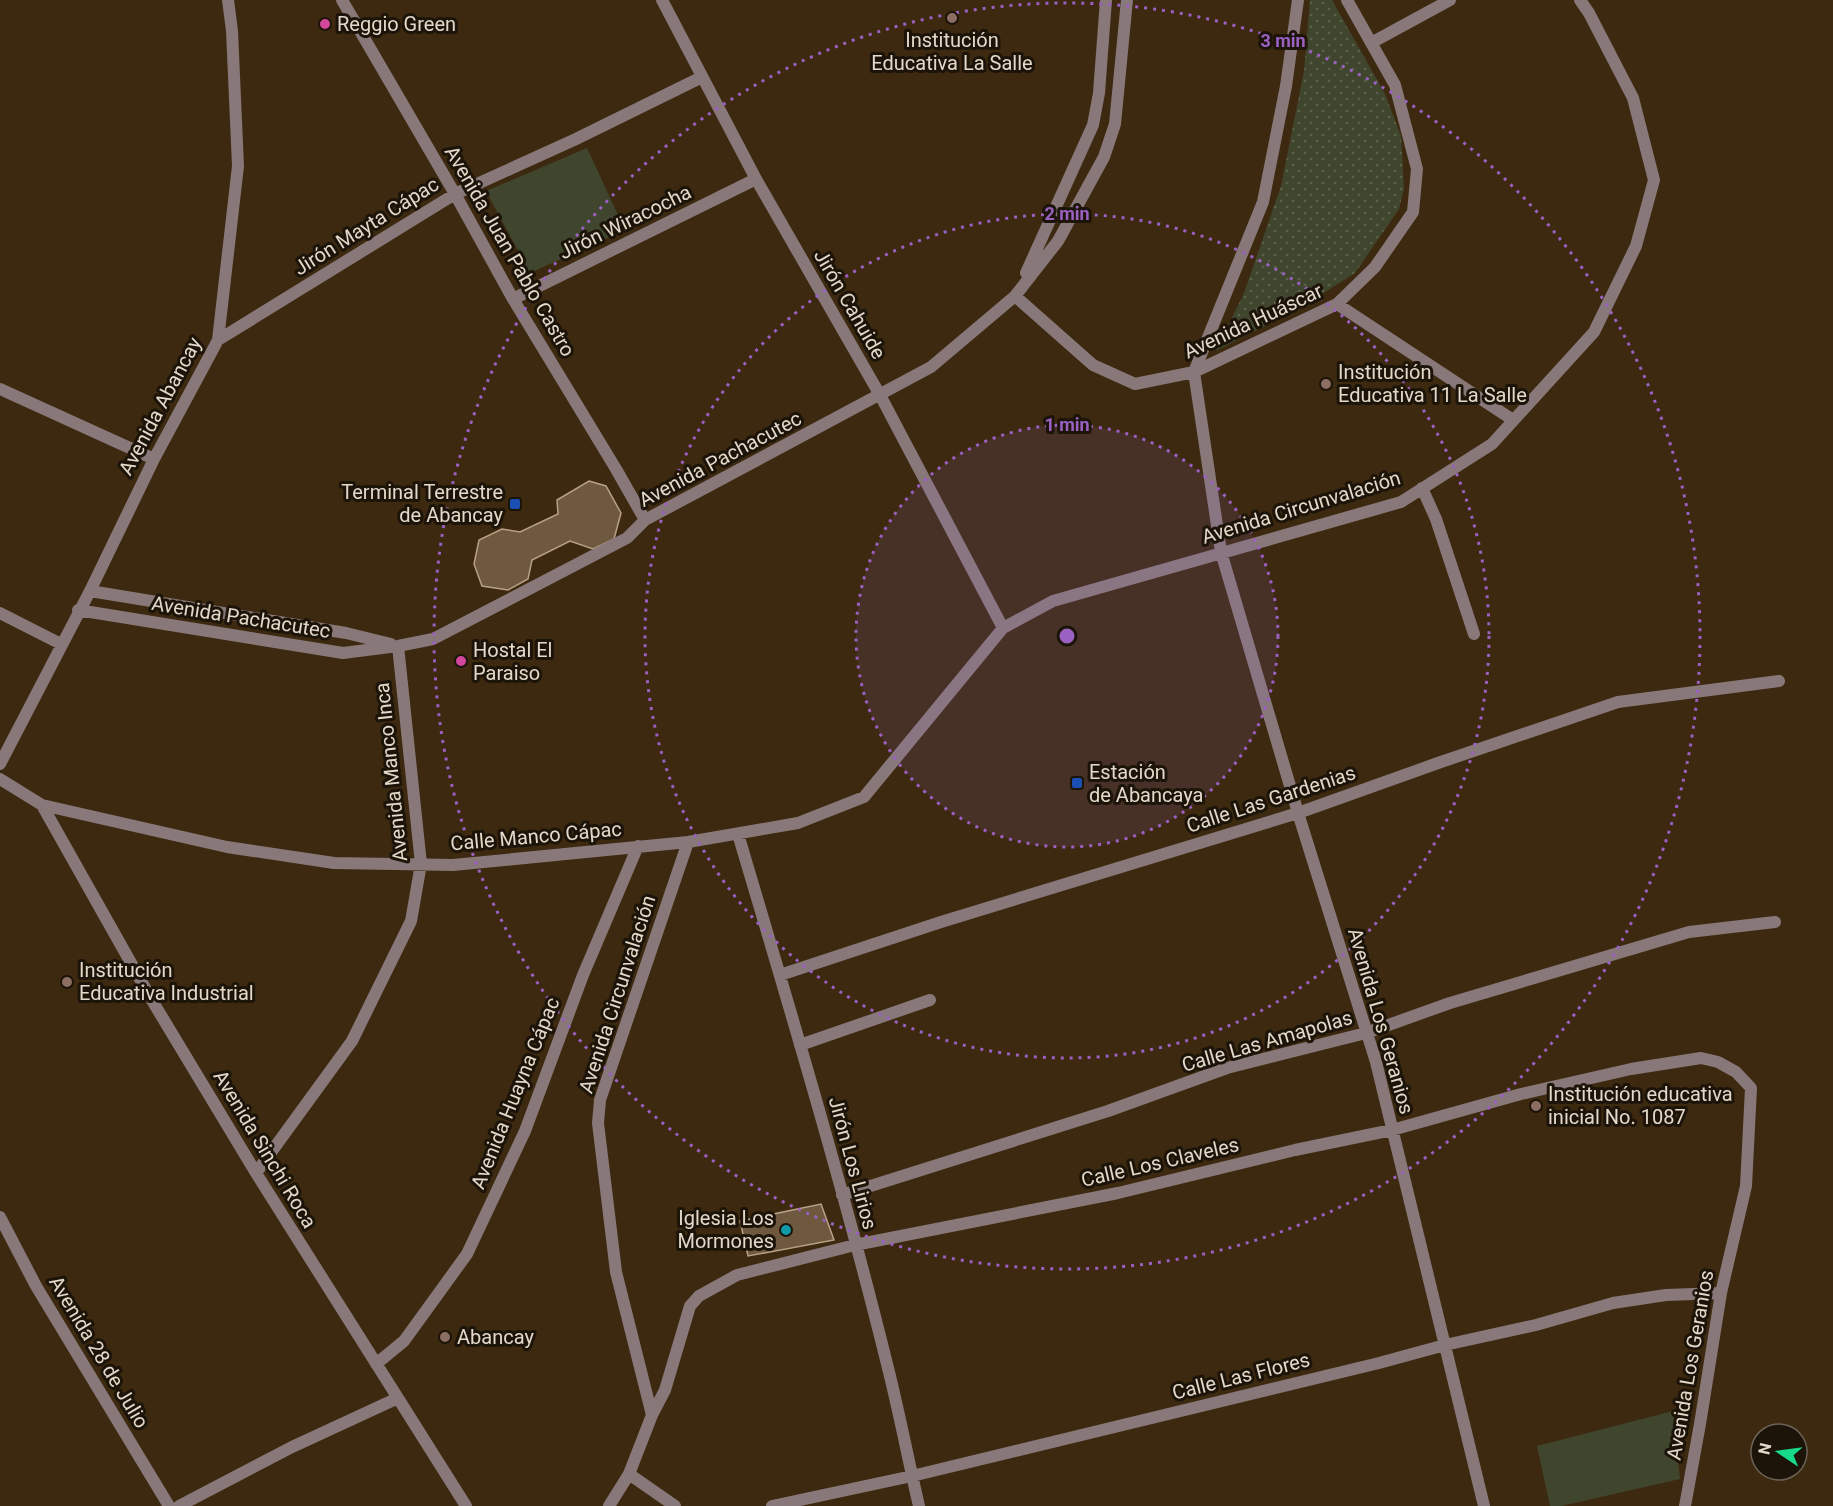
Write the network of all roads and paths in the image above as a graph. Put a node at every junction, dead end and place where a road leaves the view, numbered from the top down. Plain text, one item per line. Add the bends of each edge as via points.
1 (228, 0) edge
2 (342, 0) edge
3 (662, 0) edge
4 (1106, 0) edge
5 (1127, 0) edge
6 (1298, 0) edge
7 (1347, 0) edge
8 (1450, 0) edge
9 (1580, 0) edge
10 (1371, 43) junction
11 (702, 77) junction
12 (756, 179) junction
13 (455, 194) junction
14 (1015, 296) junction
15 (513, 299) junction
16 (1337, 304) junction
17 (218, 340) junction
18 (1194, 372) junction
19 (0, 389) edge
20 (880, 395) junction
21 (1513, 420) junction
22 (154, 459) junction
23 (1422, 488) junction
24 (645, 520) junction
25 (1221, 552) junction
26 (90, 591) junction
27 (78, 610) junction
28 (0, 614) edge
29 (1004, 628) junction
30 (1474, 634) dead end
31 (61, 644) junction
32 (398, 646) junction
33 (1779, 681) dead end
34 (0, 764) edge
35 (0, 779) edge
36 (42, 805) junction
37 (1298, 813) junction
38 (738, 834) junction
39 (688, 842) junction
40 (638, 846) junction
41 (421, 864) junction
42 (1775, 922) dead end
43 (780, 975) junction
44 (930, 1000) dead end
45 (1366, 1033) junction
46 (800, 1045) junction
47 (1751, 1088) joint
48 (1392, 1130) junction
49 (256, 1173) junction
50 (842, 1195) junction
51 (0, 1217) edge
52 (855, 1245) junction
53 (1720, 1293) junction
54 (1445, 1345) junction
55 (376, 1364) junction
56 (398, 1398) junction
57 (652, 1415) junction
58 (629, 1474) junction
59 (912, 1476) junction
60 (168, 1506) edge
61 (179, 1506) edge
62 (466, 1506) edge
63 (609, 1506) edge
64 (675, 1506) edge
65 (772, 1506) edge
66 (919, 1506) edge
67 (1484, 1506) edge
68 (1685, 1506) edge

1 - 17 street, Avenida Abancay via 238,166
2 - 13 street, Avenida Juan Pablo Castro
3 - 11 street, Jirón Cahuide
4 - 14 street, Avenida Pachacutec via 1093,125
5 - 14 street, Avenida Pachacutec via 1115,124 1104,157 1058,241
6 - 18 street via 1263,202
7 - 10 street, Avenida Huáscar
8 - 10 street
9 - 21 street, Avenida Circunvalación via 1633,98 1654,180 1636,246 1594,332
10 - 16 street, Avenida Huáscar via 1395,85 1417,169 1413,212 1375,267
11 - 12 street, Jirón Cahuide
11 - 13 street, Jirón Mayta Cápac
12 - 15 street, Jirón Wiracocha
12 - 20 street, Jirón Cahuide
13 - 15 street, Avenida Juan Pablo Castro
13 - 17 street, Jirón Mayta Cápac
14 - 18 street, Avenida Huáscar via 1093,365 1136,384
14 - 20 street, Avenida Pachacutec via 931,367
15 - 24 street, Avenida Juan Pablo Castro
16 - 18 street, Avenida Huáscar
16 - 21 street
17 - 22 street, Avenida Abancay
18 - 25 street, Avenida Los Geranios
19 - 22 street
20 - 24 street, Avenida Pachacutec
20 - 29 street, Jirón Cahuide
21 - 23 street, Avenida Circunvalación via 1492,444
22 - 26 street, Avenida Abancay
23 - 25 street, Avenida Circunvalación via 1401,502
23 - 30 street
24 - 32 street, Avenida Pachacutec via 627,538 500,605 433,639
25 - 29 street, Avenida Circunvalación via 1053,601
25 - 37 street, Avenida Los Geranios
26 - 27 street, Avenida Abancay
26 - 32 street, Avenida Pachacutec via 346,633
27 - 31 street, Avenida Abancay
27 - 32 street, Avenida Pachacutec via 343,653
28 - 31 street
29 - 38 street, Calle Manco Cápac via 864,797 798,823
31 - 34 street, Avenida Abancay
32 - 41 street, Avenida Manco Inca
33 - 37 street, Calle Las Gardenias via 1618,702
35 - 36 street, Calle Manco Cápac
36 - 41 street, Calle Manco Cápac via 228,847 334,863
36 - 49 street, Avenida Sinchi Roca via 153,1002
37 - 43 street, Calle Las Gardenias
37 - 45 street, Avenida Los Geranios
38 - 39 street, Calle Manco Cápac
38 - 43 street, Jirón Los Lirios
39 - 40 street, Calle Manco Cápac
39 - 57 street, Avenida Circunvalación via 607,1075 598,1123 616,1272
40 - 41 street, Calle Manco Cápac via 453,865
40 - 55 street, Avenida Huayna Cápac via 583,975 525,1131 467,1254 404,1341
41 - 49 street, Avenida Manco Inca via 411,921 352,1041
42 - 45 street, Calle Las Amapolas via 1689,932 1450,1003
43 - 46 street, Jirón Los Lirios
44 - 46 street
45 - 48 street, Avenida Los Geranios
45 - 50 street, Calle Las Amapolas via 1227,1068 1108,1111
46 - 50 street, Jirón Los Lirios
47 - 48 street, Calle Los Claveles via 1736,1072 1701,1058 1521,1094
47 - 53 street, Avenida Los Geranios via 1746,1186
48 - 52 street, Calle Los Claveles via 1118,1193
48 - 54 street, Avenida Los Geranios
49 - 55 street, Avenida Sinchi Roca
50 - 52 street, Jirón Los Lirios
51 - 60 street, Avenida 28 de Julio via 36,1286
52 - 57 street, Calle Los Claveles via 737,1275 699,1296 690,1306 665,1390
52 - 59 street, Jirón Los Lirios
53 - 54 street, Calle Las Flores via 1666,1295 1613,1303 1536,1326
53 - 68 street, Avenida Los Geranios
54 - 59 street, Calle Las Flores
54 - 67 street, Avenida Los Geranios
55 - 56 street, Avenida Sinchi Roca
56 - 61 street
56 - 62 street, Avenida Sinchi Roca
57 - 58 street
58 - 63 street
58 - 64 street
59 - 65 street, Calle Las Flores
59 - 66 street, Jirón Los Lirios

